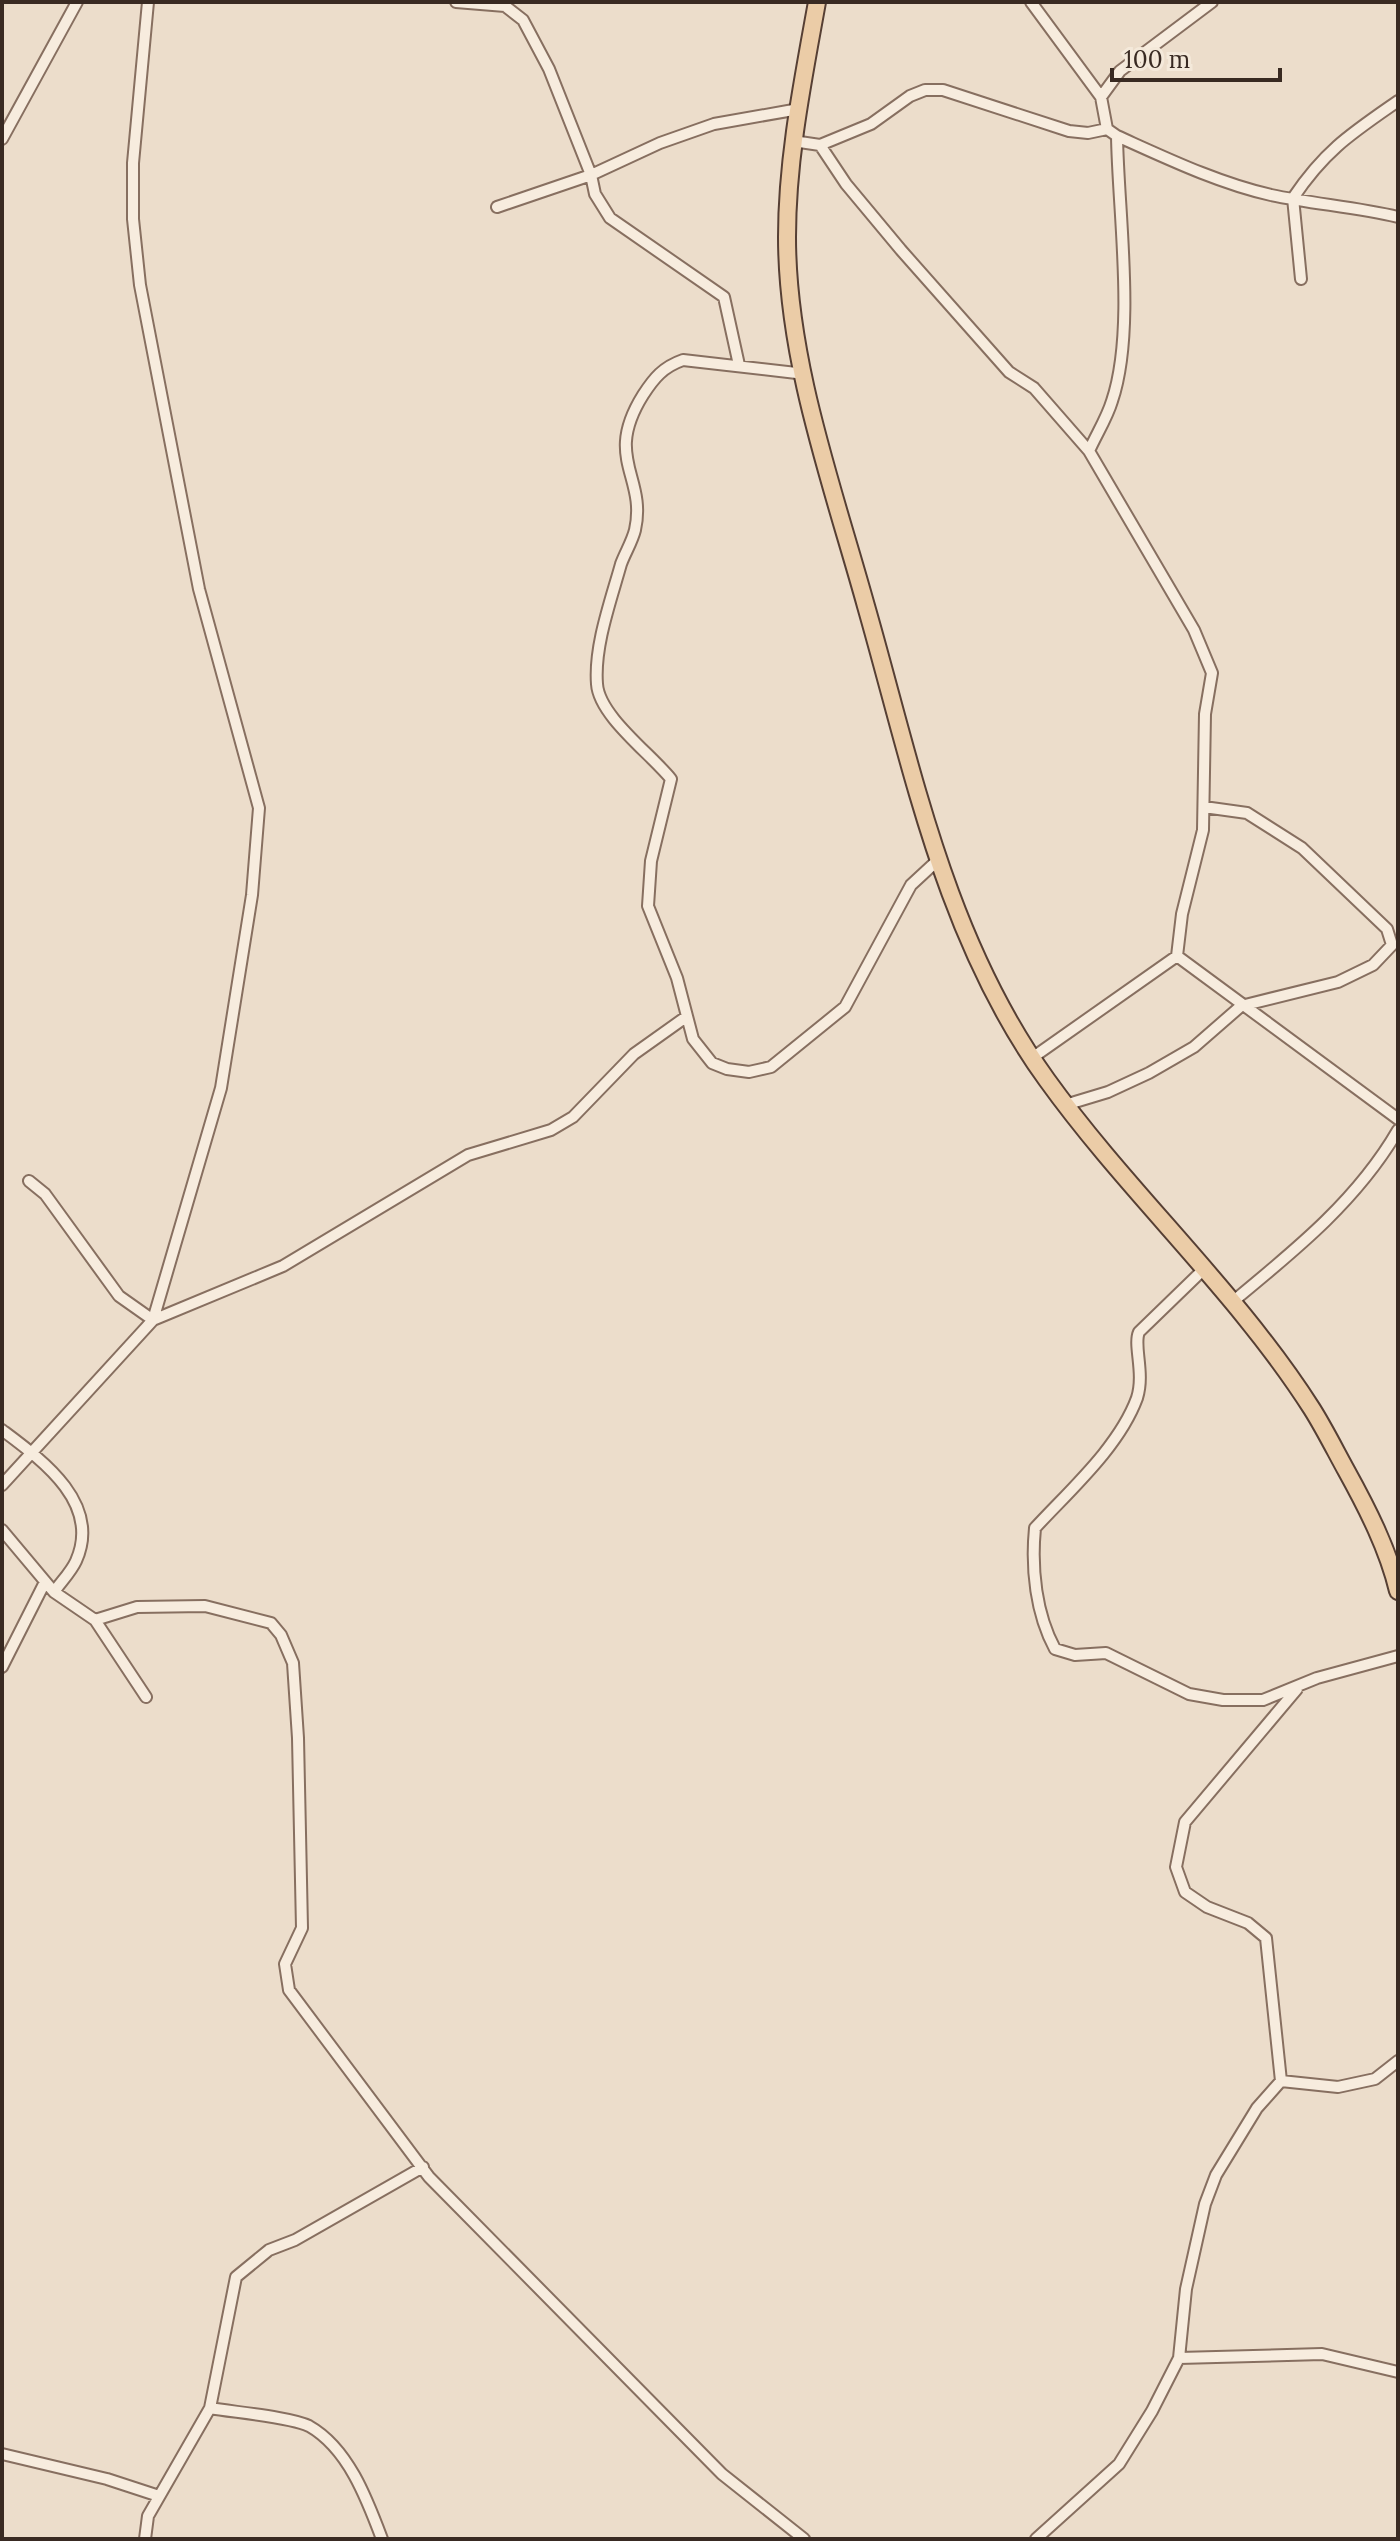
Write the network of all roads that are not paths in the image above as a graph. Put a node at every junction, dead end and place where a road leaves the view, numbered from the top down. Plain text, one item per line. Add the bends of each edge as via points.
1 (77, 2) edge
2 (148, 2) edge
3 (456, 2) edge
4 (817, 2) edge
5 (1031, 2) edge
6 (1212, 2) edge
7 (1101, 97) junction
8 (1398, 101) edge
9 (799, 109) junction
10 (1112, 132) junction
11 (2, 139) edge
12 (793, 141) junction
13 (820, 145) junction
14 (591, 175) junction
15 (1293, 198) junction
16 (497, 207) dead end
17 (1398, 217) edge
18 (1301, 279) dead end
19 (739, 365) junction
20 (805, 374) junction
21 (1089, 451) junction
22 (1204, 807) junction
23 (938, 860) junction
24 (1177, 956) junction
25 (1241, 1006) junction
26 (686, 1017) junction
27 (1032, 1058) junction
28 (1065, 1105) junction
29 (1398, 1119) edge
30 (1398, 1130) edge
31 (29, 1181) dead end
32 (1203, 1270) junction
33 (1231, 1303) junction
34 (153, 1320) junction
35 (2, 1430) edge
36 (31, 1451) junction
37 (2, 1485) edge
38 (2, 1530) edge
39 (1390, 1548) edge
40 (45, 1582) junction
41 (1398, 1591) edge
42 (54, 1592) junction
43 (95, 1620) junction
44 (1398, 1656) edge
45 (2, 1667) edge
46 (1299, 1687) junction
47 (146, 1697) dead end
48 (1398, 2061) edge
49 (1281, 2081) junction
50 (423, 2167) junction
51 (1179, 2358) junction
52 (1398, 2372) edge
53 (210, 2408) junction
54 (2, 2454) edge
55 (159, 2496) junction
56 (145, 2539) edge
57 (382, 2539) edge
58 (804, 2539) edge
59 (1036, 2539) edge

1 - 11 street
2 - 34 street via 133,163 140,285 199,589 259,808 252,895 221,1088
3 - 14 street via 505,6 523,20 549,69
4 - 9 main road
5 - 7 street
6 - 7 street via 1120,71
7 - 10 street
8 - 15 street via 1316,163
9 - 12 main road
9 - 14 street via 714,124
10 - 13 street via 1069,131 943,90 925,90 871,124
10 - 15 street via 1185,165
10 - 21 street via 1124,315 1113,399
12 - 13 street
12 - 20 main road via 787,240 793,317
13 - 21 street via 911,261 1009,372 1034,388
14 - 16 street
14 - 19 street via 595,194 610,218 724,297
15 - 17 street
15 - 18 street
19 - 20 street
19 - 26 street via 683,360 667,366 634,410 624,453 635,529 603,637 597,684 615,720 671,779 651,861 648,906 677,978
20 - 23 main road
21 - 22 street via 1194,630 1212,673 1205,714
22 - 24 street
22 - 25 street via 1247,813 1302,848 1391,934 1392,945 1373,965 1338,982
23 - 26 street via 911,885 845,1007 771,1067 749,1072 712,1063 693,1039
23 - 27 main road via 959,923
24 - 25 street
24 - 27 street
25 - 28 street via 1194,1047 1149,1073
25 - 29 street
26 - 34 street via 634,1054 573,1117 551,1130 468,1155 283,1266
27 - 28 main road
28 - 32 main road
30 - 33 street via 1353,1192 1304,1242
31 - 34 street via 45,1194 119,1296
32 - 33 main road
32 - 46 street via 1139,1332 1143,1370 1128,1417 1035,1528 1041,1624 1055,1649 1075,1655 1106,1653 1189,1694 1263,1700
33 - 39 main road via 1312,1408
34 - 36 street
35 - 36 street
36 - 37 street
36 - 42 street via 72,1494 80,1524 75,1562
38 - 40 street
39 - 41 main road
40 - 42 street
40 - 45 street
42 - 43 street
43 - 47 street
43 - 50 street via 137,1607 205,1606 271,1623 281,1635 293,1663 299,1754 302,1928 285,1964 289,1990
44 - 46 street
46 - 49 street via 1185,1822 1176,1867 1185,1892 1248,1923 1266,1938
48 - 49 street via 1375,2079 1338,2087
49 - 51 street via 1257,2108 1216,2175 1205,2204 1186,2289
50 - 53 street via 269,2250 236,2277
50 - 58 street via 722,2474
51 - 52 street via 1322,2354
51 - 59 street via 1119,2464
53 - 55 street
53 - 57 street via 307,2425 339,2452
54 - 55 street
55 - 56 street via 148,2516

